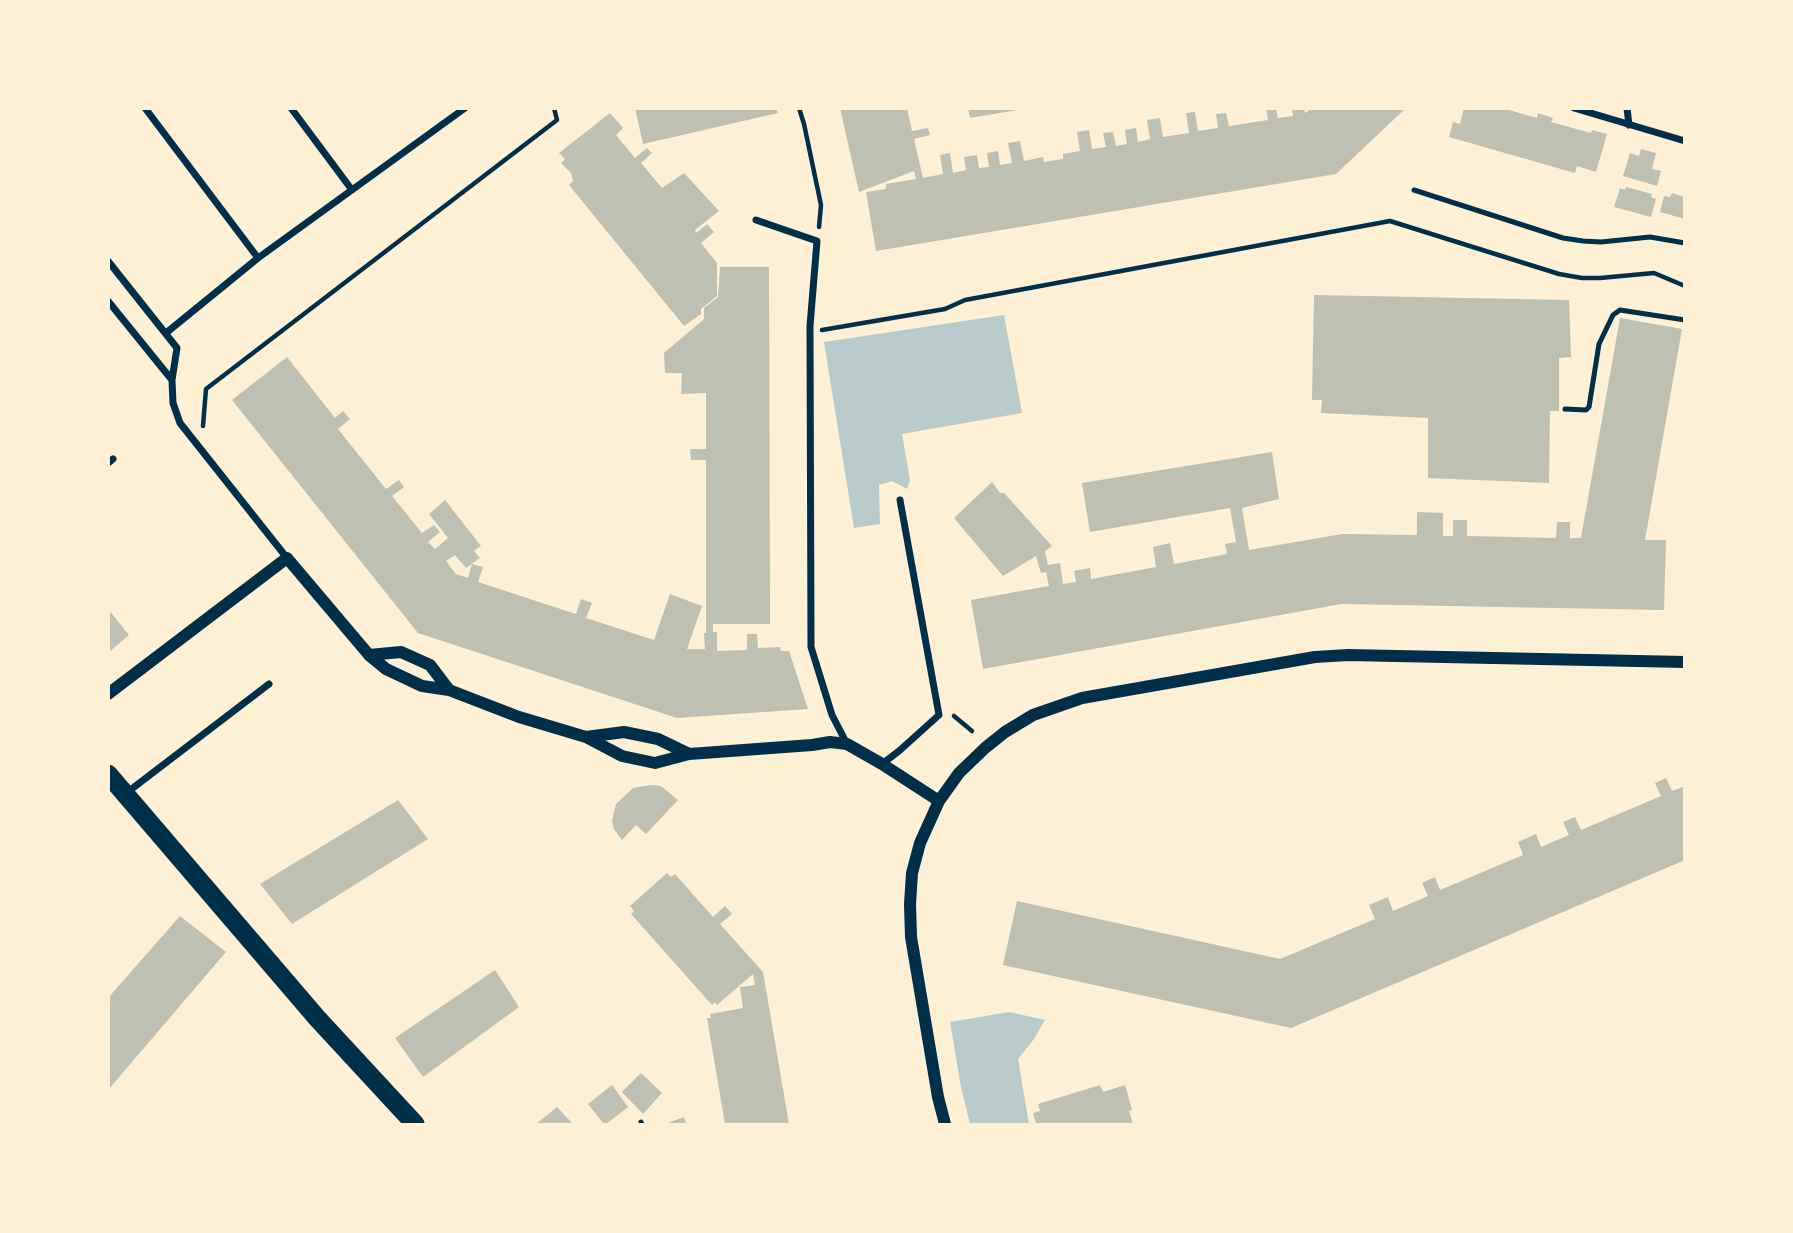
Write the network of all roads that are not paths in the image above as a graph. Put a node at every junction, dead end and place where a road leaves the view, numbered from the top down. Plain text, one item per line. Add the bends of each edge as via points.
1 (145, 108) edge
2 (291, 108) edge
3 (465, 108) edge
4 (1574, 108) edge
5 (1627, 108) edge
6 (1629, 125) junction
7 (1685, 141) edge
8 (352, 190) junction
9 (1415, 190) dead end
10 (756, 220) dead end
11 (1685, 243) edge
12 (258, 258) junction
13 (108, 261) edge
14 (108, 301) edge
15 (1685, 320) edge
16 (166, 333) junction
17 (172, 380) junction
18 (1565, 409) dead end
19 (900, 500) dead end
20 (288, 558) junction
21 (369, 656) junction
22 (1685, 662) edge
23 (269, 684) dead end
24 (449, 690) junction
25 (108, 694) edge
26 (586, 737) junction
27 (847, 744) junction
28 (689, 754) junction
29 (882, 764) junction
30 (108, 774) edge
31 (124, 794) junction
32 (939, 801) junction
33 (415, 1125) edge
34 (945, 1125) edge

1 - 12 street
2 - 8 street
3 - 8 street
4 - 6 street
5 - 6 street
6 - 7 street
8 - 12 street
9 - 11 lane via 1583,242 1650,237
10 - 27 street via 817,242 810,332 811,647 832,715
12 - 16 street
13 - 16 street
14 - 17 street
15 - 18 lane via 1620,310 1613,315 1599,344 1589,407
16 - 17 street via 177,348
17 - 20 street via 180,423
19 - 29 street via 939,715
20 - 21 street
20 - 25 street
21 - 24 street via 422,686
21 - 24 street via 401,652 430,665
22 - 32 street via 1348,655 1082,698 1032,715 1005,732 960,773
23 - 31 street
24 - 26 street
26 - 28 street via 624,732 658,739
26 - 28 street via 622,756 654,763
27 - 28 street
27 - 29 street
29 - 32 street
30 - 31 highway
31 - 33 highway
32 - 34 street via 920,843 910,904 913,951

